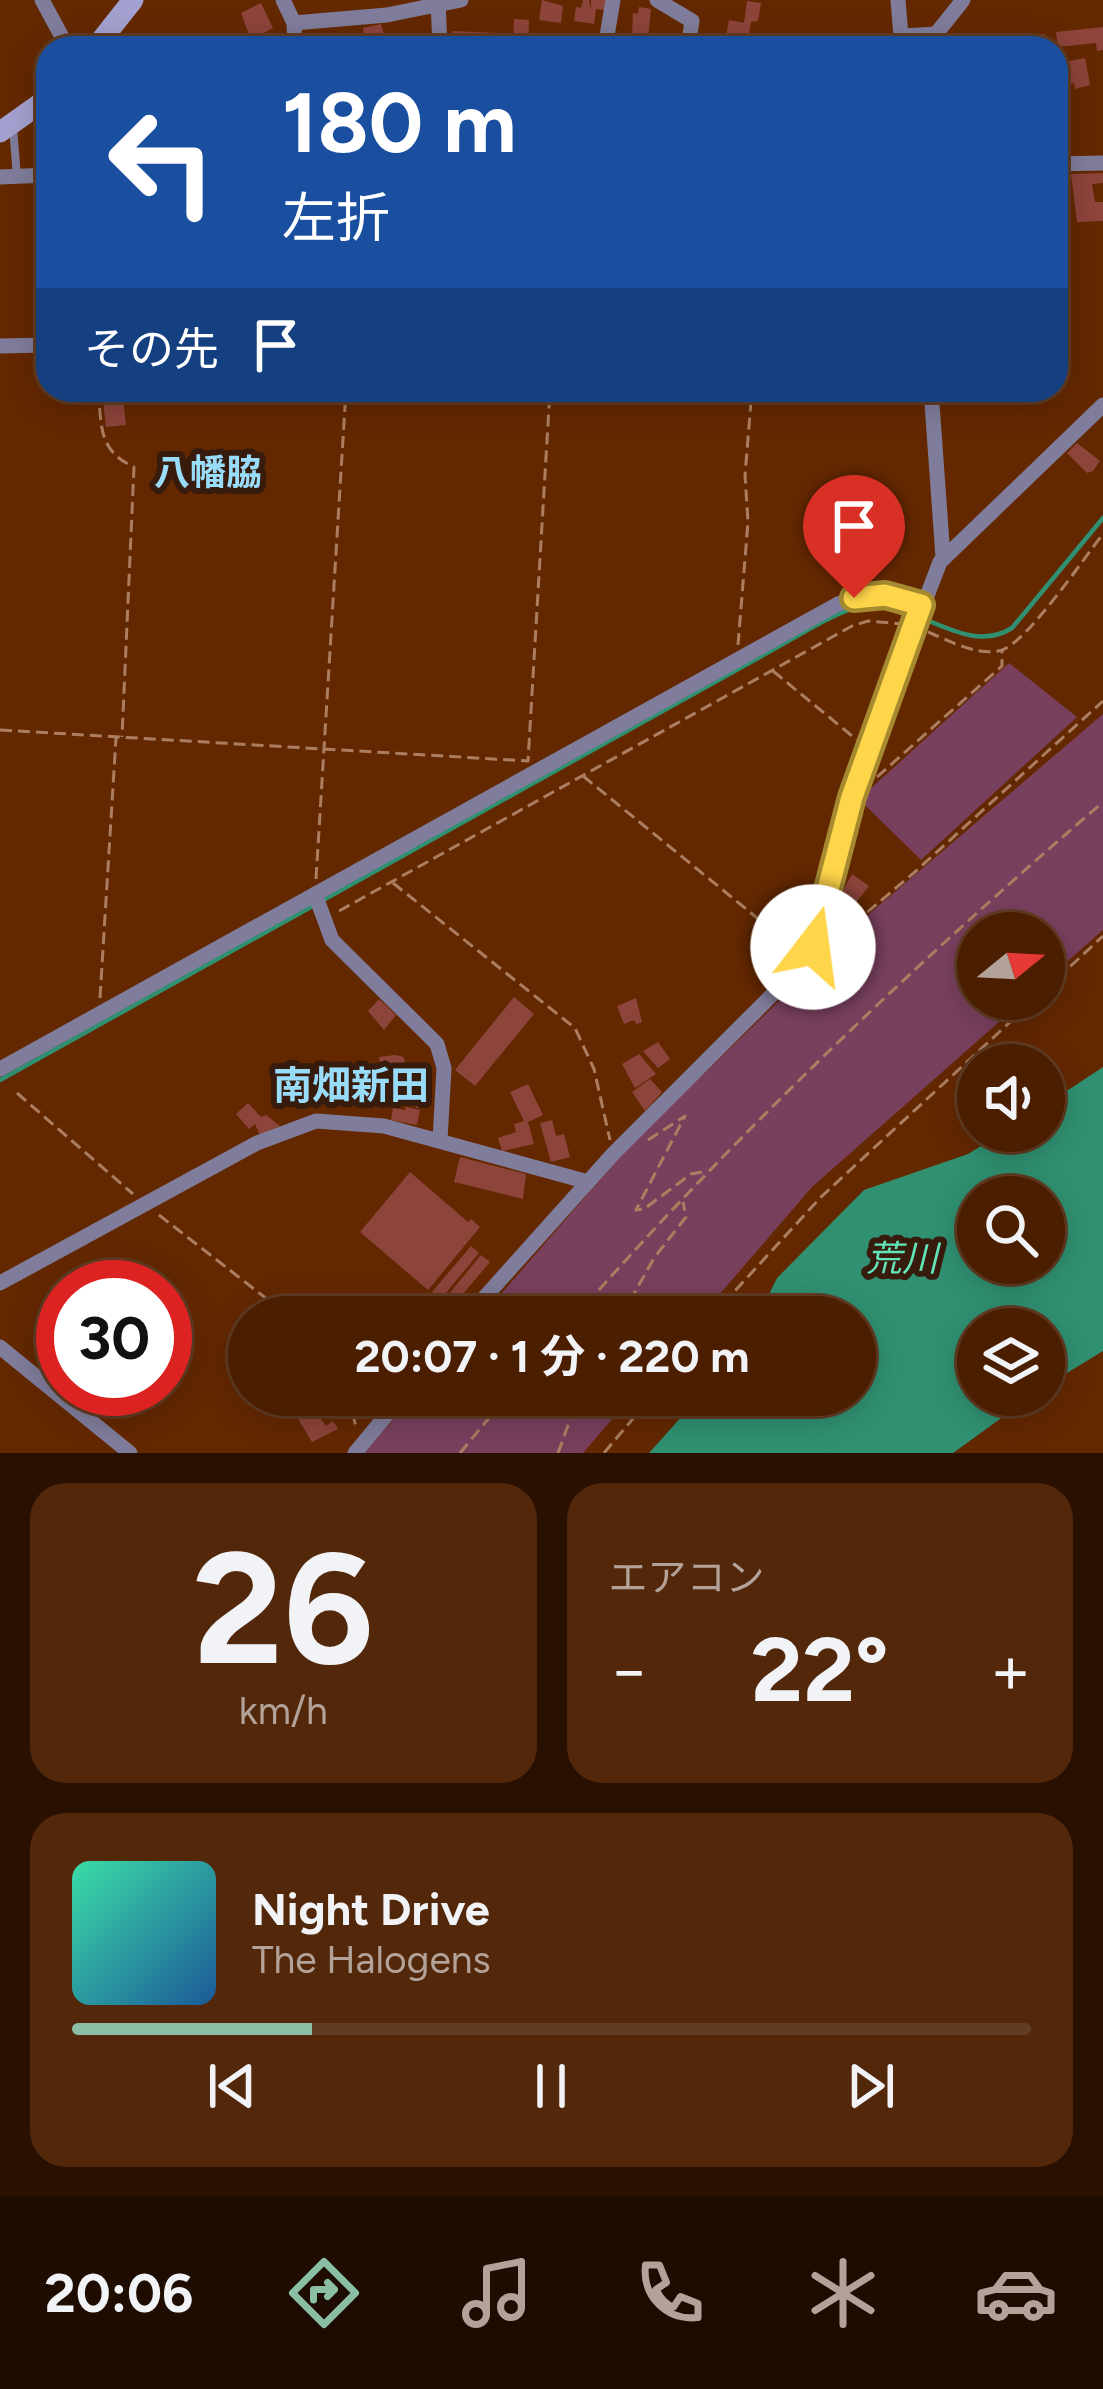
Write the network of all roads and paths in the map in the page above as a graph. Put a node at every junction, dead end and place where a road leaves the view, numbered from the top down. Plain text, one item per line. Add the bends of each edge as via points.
1 (42, 0) edge
2 (133, 0) edge
3 (283, 0) edge
4 (461, 0) edge
5 (613, 0) edge
6 (657, 0) edge
7 (898, 0) edge
8 (963, 0) edge
9 (439, 3) edge
10 (293, 22) junction
11 (62, 36) edge
12 (104, 36) edge
13 (294, 36) edge
14 (440, 36) edge
15 (607, 36) edge
16 (690, 36) edge
17 (901, 36) edge
18 (928, 36) edge
19 (36, 107) edge
20 (6, 128) edge
21 (1103, 163) edge
22 (1068, 164) edge
23 (9, 177) edge
24 (36, 345) edge
25 (0, 346) edge
26 (99, 402) edge
27 (345, 402) edge
28 (549, 402) edge
29 (751, 402) edge
30 (933, 402) edge
31 (1103, 405) edge
32 (1103, 534) edge
33 (943, 557) junction
34 (921, 605) junction
35 (914, 627) junction
36 (1003, 650) junction
37 (736, 660) junction
38 (773, 671) junction
39 (1103, 701) edge
40 (0, 730) edge
41 (119, 736) junction
42 (324, 749) junction
43 (868, 749) junction
44 (582, 775) junction
45 (852, 797) junction
46 (1103, 802) edge
47 (392, 882) junction
48 (319, 907) junction
49 (1103, 936) edge
50 (808, 959) junction
51 (1065, 971) edge
52 (100, 1013) junction
53 (1012, 1020) edge
54 (0, 1069) edge
55 (16, 1093) dead end
56 (440, 1140) junction
57 (649, 1140) dead end
58 (613, 1154) junction
59 (704, 1173) junction
60 (588, 1182) junction
61 (681, 1199) junction
62 (145, 1205) junction
63 (0, 1283) edge
64 (263, 1296) edge
65 (486, 1296) edge
66 (594, 1296) edge
67 (633, 1296) edge
68 (730, 1296) edge
69 (0, 1347) edge
70 (352, 1416) edge
71 (385, 1416) edge
72 (491, 1416) edge
73 (571, 1416) edge
74 (635, 1416) edge
75 (357, 1450) edge
76 (130, 1453) edge
77 (460, 1453) edge
78 (558, 1453) edge
79 (604, 1453) edge

1 - 11 street
2 - 12 street
3 - 10 street
4 - 9 street
5 - 15 street
6 - 16 street via 692,21
7 - 17 street
8 - 18 street
9 - 10 street via 386,16
9 - 14 street
10 - 13 street
19 - 20 street
20 - 23 lane
21 - 22 street
24 - 25 street
26 - 41 path via 109,450 134,466
27 - 42 path
28 - 42 path via 528,761
29 - 37 path
30 - 33 street
31 - 33 street
32 - 36 path
33 - 34 street
34 - 35 street
34 - 37 street via 885,595 854,598
35 - 36 path via 969,649
35 - 38 path via 852,626
35 - 43 street
36 - 45 path via 1002,666
37 - 48 street
38 - 43 path
38 - 44 path
39 - 50 path
40 - 41 path
41 - 42 path
41 - 52 path
42 - 48 path
43 - 45 street
44 - 47 path
44 - 50 path
45 - 50 street
46 - 59 path via 904,978
47 - 48 path
47 - 58 path via 574,1028 594,1069
48 - 52 street
48 - 56 street via 332,940 437,1044 444,1068
49 - 51 path
50 - 58 street
52 - 54 street
53 - 68 path via 821,1197
55 - 62 path
56 - 60 street
56 - 62 street via 384,1126 309,1122
57 - 59 path via 685,1116 636,1210
58 - 60 street
59 - 61 path
60 - 65 street
61 - 66 path
61 - 67 path via 686,1217
62 - 63 street
62 - 64 path
69 - 76 street
70 - 75 path
71 - 75 street
72 - 77 path
73 - 78 path
74 - 79 path

